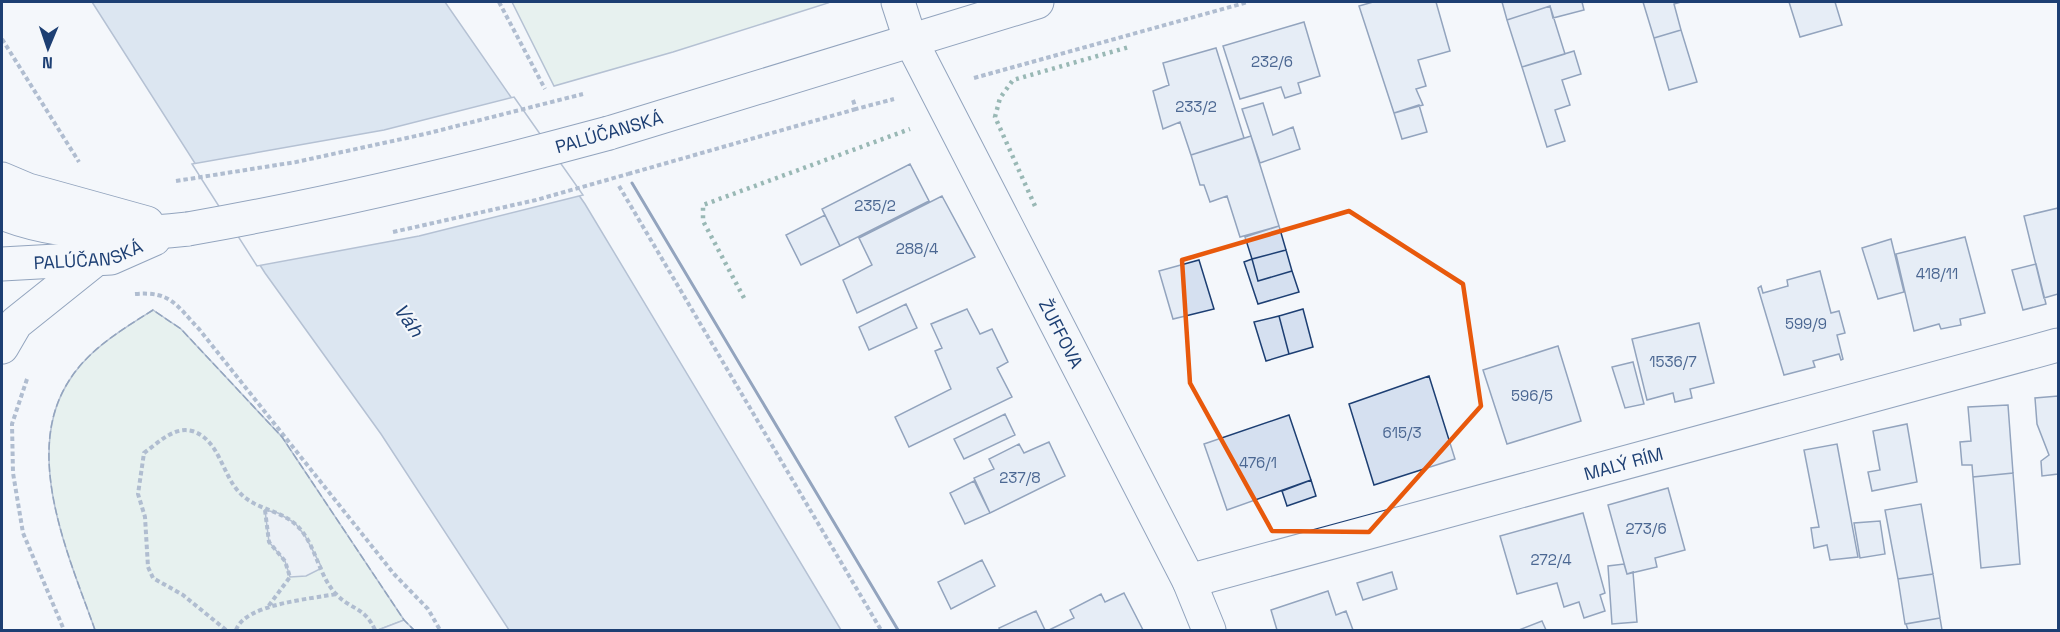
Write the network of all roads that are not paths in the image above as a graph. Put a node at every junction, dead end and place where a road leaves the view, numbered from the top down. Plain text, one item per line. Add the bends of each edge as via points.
1 (898, 2) edge
2 (1037, 2) edge
3 (910, 39) junction
4 (2, 179) edge
5 (2, 213) edge
6 (180, 230) junction
7 (96, 259) junction
8 (2, 264) edge
9 (2058, 345) edge
10 (2, 347) edge
11 (1189, 581) junction
12 (1209, 630) edge

1 - 3 street, ŽUFFOVA
2 - 3 street, PALÚČANSKÁ
3 - 6 street, PALÚČANSKÁ, bridge via 609,133 477,169 318,206
3 - 11 street, ŽUFFOVA
4 - 6 street via 28,190
5 - 6 street, PALÚČANSKÁ via 56,228 105,234
6 - 7 street, PALÚČANSKÁ via 111,258
7 - 8 street, PALÚČANSKÁ
7 - 10 street via 16,323
9 - 11 street, MALÝ RÍM
11 - 12 street, ŽUFFOVA

